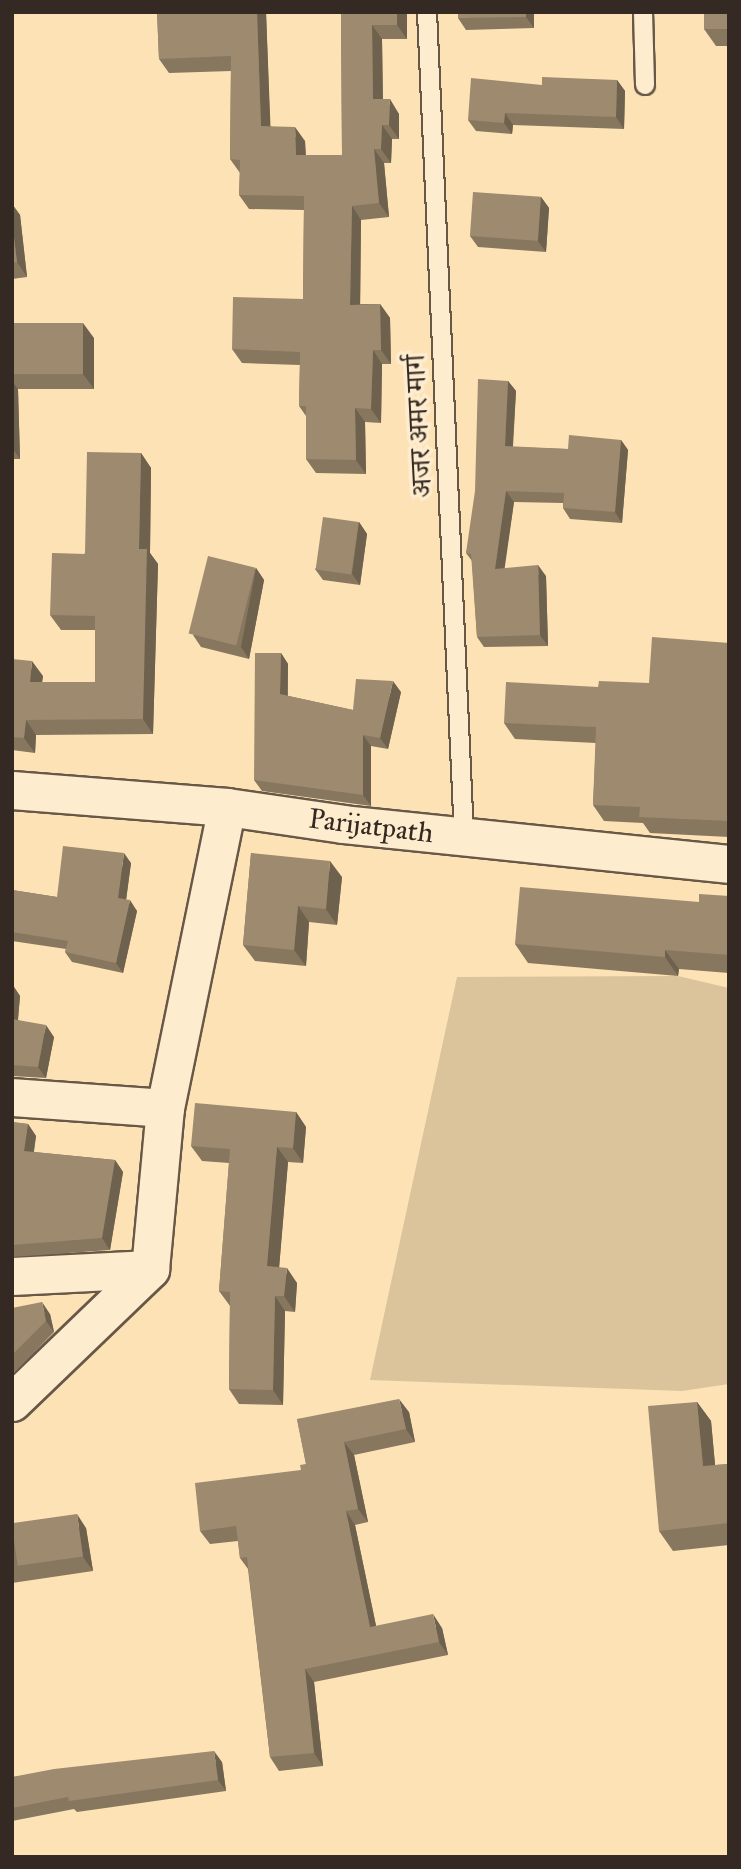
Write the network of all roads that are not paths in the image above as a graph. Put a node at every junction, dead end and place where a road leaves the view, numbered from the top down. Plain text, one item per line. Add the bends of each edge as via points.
1 (427, 12) edge
2 (643, 12) edge
3 (645, 85) dead end
4 (12, 790) edge
5 (227, 807) junction
6 (464, 837) junction
7 (729, 864) edge
8 (12, 1097) edge
9 (164, 1108) junction
10 (150, 1269) junction
11 (12, 1276) edge
12 (12, 1402) edge

1 - 6 lane, अजर अमर मार्ग
2 - 3 lane
4 - 5 street, Parijatpath
5 - 6 street, Parijatpath
5 - 9 street
6 - 7 street, Parijatpath
8 - 9 street
9 - 10 street
10 - 11 street
10 - 12 street

